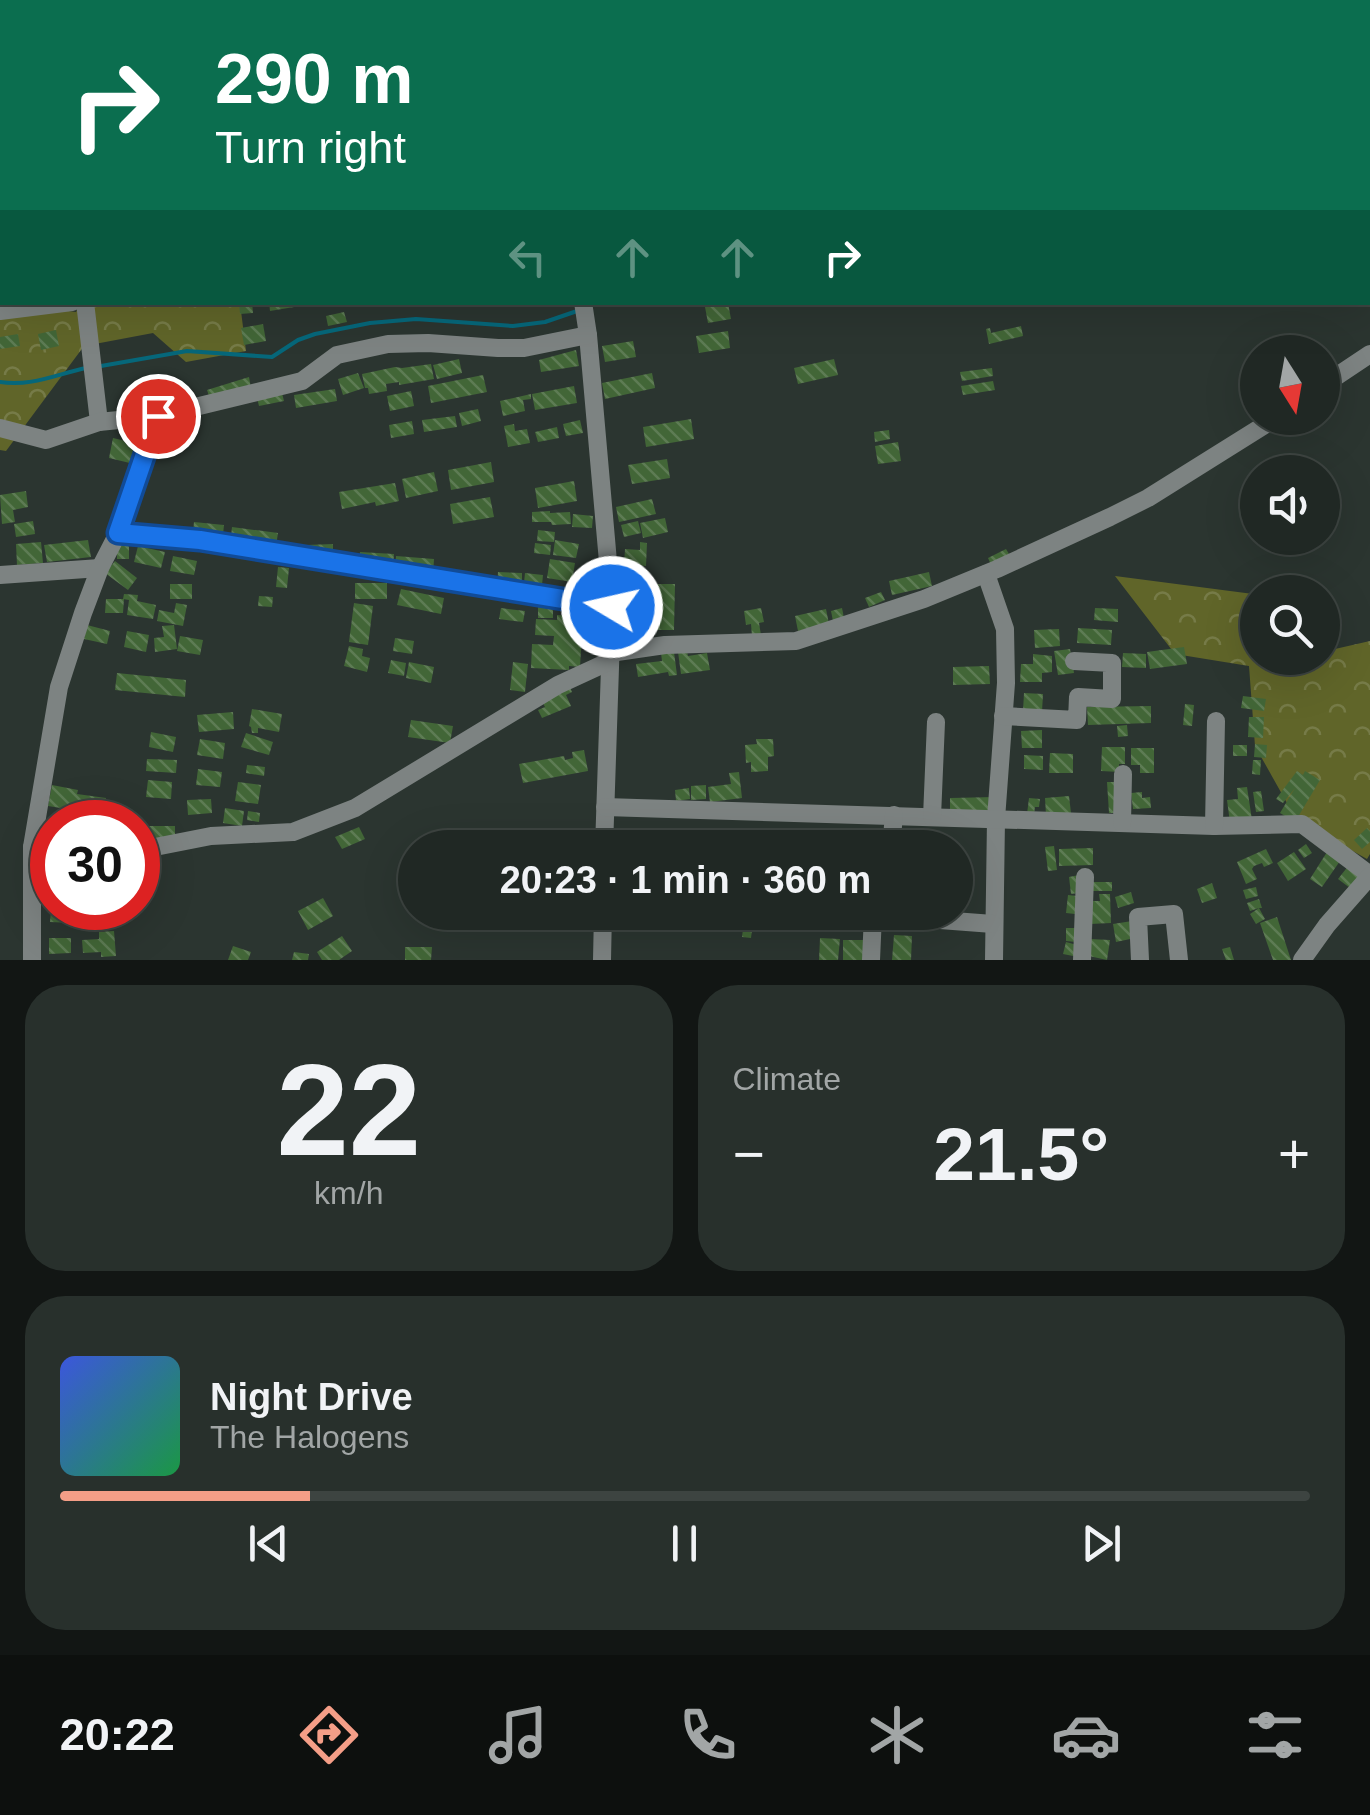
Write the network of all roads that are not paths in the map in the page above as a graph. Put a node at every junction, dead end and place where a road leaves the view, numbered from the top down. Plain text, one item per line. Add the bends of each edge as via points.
1 (48, 305) edge
2 (86, 305) edge
3 (583, 305) edge
4 (0, 311) edge
5 (588, 335) junction
6 (1370, 354) edge
7 (1340, 374) edge
8 (158, 416) junction
9 (99, 422) junction
10 (0, 428) edge
11 (1249, 435) edge
12 (118, 533) junction
13 (100, 568) junction
14 (0, 574) edge
15 (986, 574) junction
16 (612, 607) junction
17 (610, 657) junction
18 (1074, 661) dead end
19 (1004, 716) junction
20 (1216, 721) dead end
21 (936, 722) dead end
22 (1124, 774) dead end
23 (40, 800) edge
24 (605, 806) junction
25 (894, 816) junction
26 (932, 817) junction
27 (996, 819) junction
28 (1122, 823) junction
29 (1214, 826) junction
30 (604, 830) edge
31 (893, 830) edge
32 (160, 846) edge
33 (1370, 875) edge
34 (1085, 877) dead end
35 (973, 922) edge
36 (993, 924) junction
37 (32, 930) edge
38 (603, 930) edge
39 (872, 930) edge
40 (32, 960) edge
41 (602, 960) edge
42 (871, 960) edge
43 (994, 960) edge
44 (1082, 960) edge
45 (1140, 960) edge
46 (1179, 960) edge
47 (1302, 960) edge

1 - 4 street
2 - 9 street
3 - 5 street
5 - 8 street via 524,348 388,344 337,355 302,381
5 - 16 street
6 - 7 street
8 - 9 street
8 - 12 street
9 - 10 street via 46,440
11 - 15 street via 1148,498
12 - 13 street
12 - 16 street via 200,540
13 - 14 street
13 - 23 street via 59,687
15 - 17 street via 796,642 665,644
15 - 19 street via 1005,629
16 - 17 street
17 - 24 street
17 - 32 street via 355,808 293,832
18 - 19 street via 1112,663 1112,699 1078,697 1077,720
19 - 27 street
20 - 29 street
21 - 26 street
22 - 28 street
24 - 25 street
24 - 30 street
25 - 26 street
25 - 31 street
26 - 27 street
27 - 28 street
27 - 36 street
28 - 29 street
29 - 33 street via 1302,824
33 - 47 street
34 - 44 street
35 - 36 street
36 - 43 street
37 - 40 street
38 - 41 street
39 - 42 street
45 - 46 street via 1138,917 1174,914

